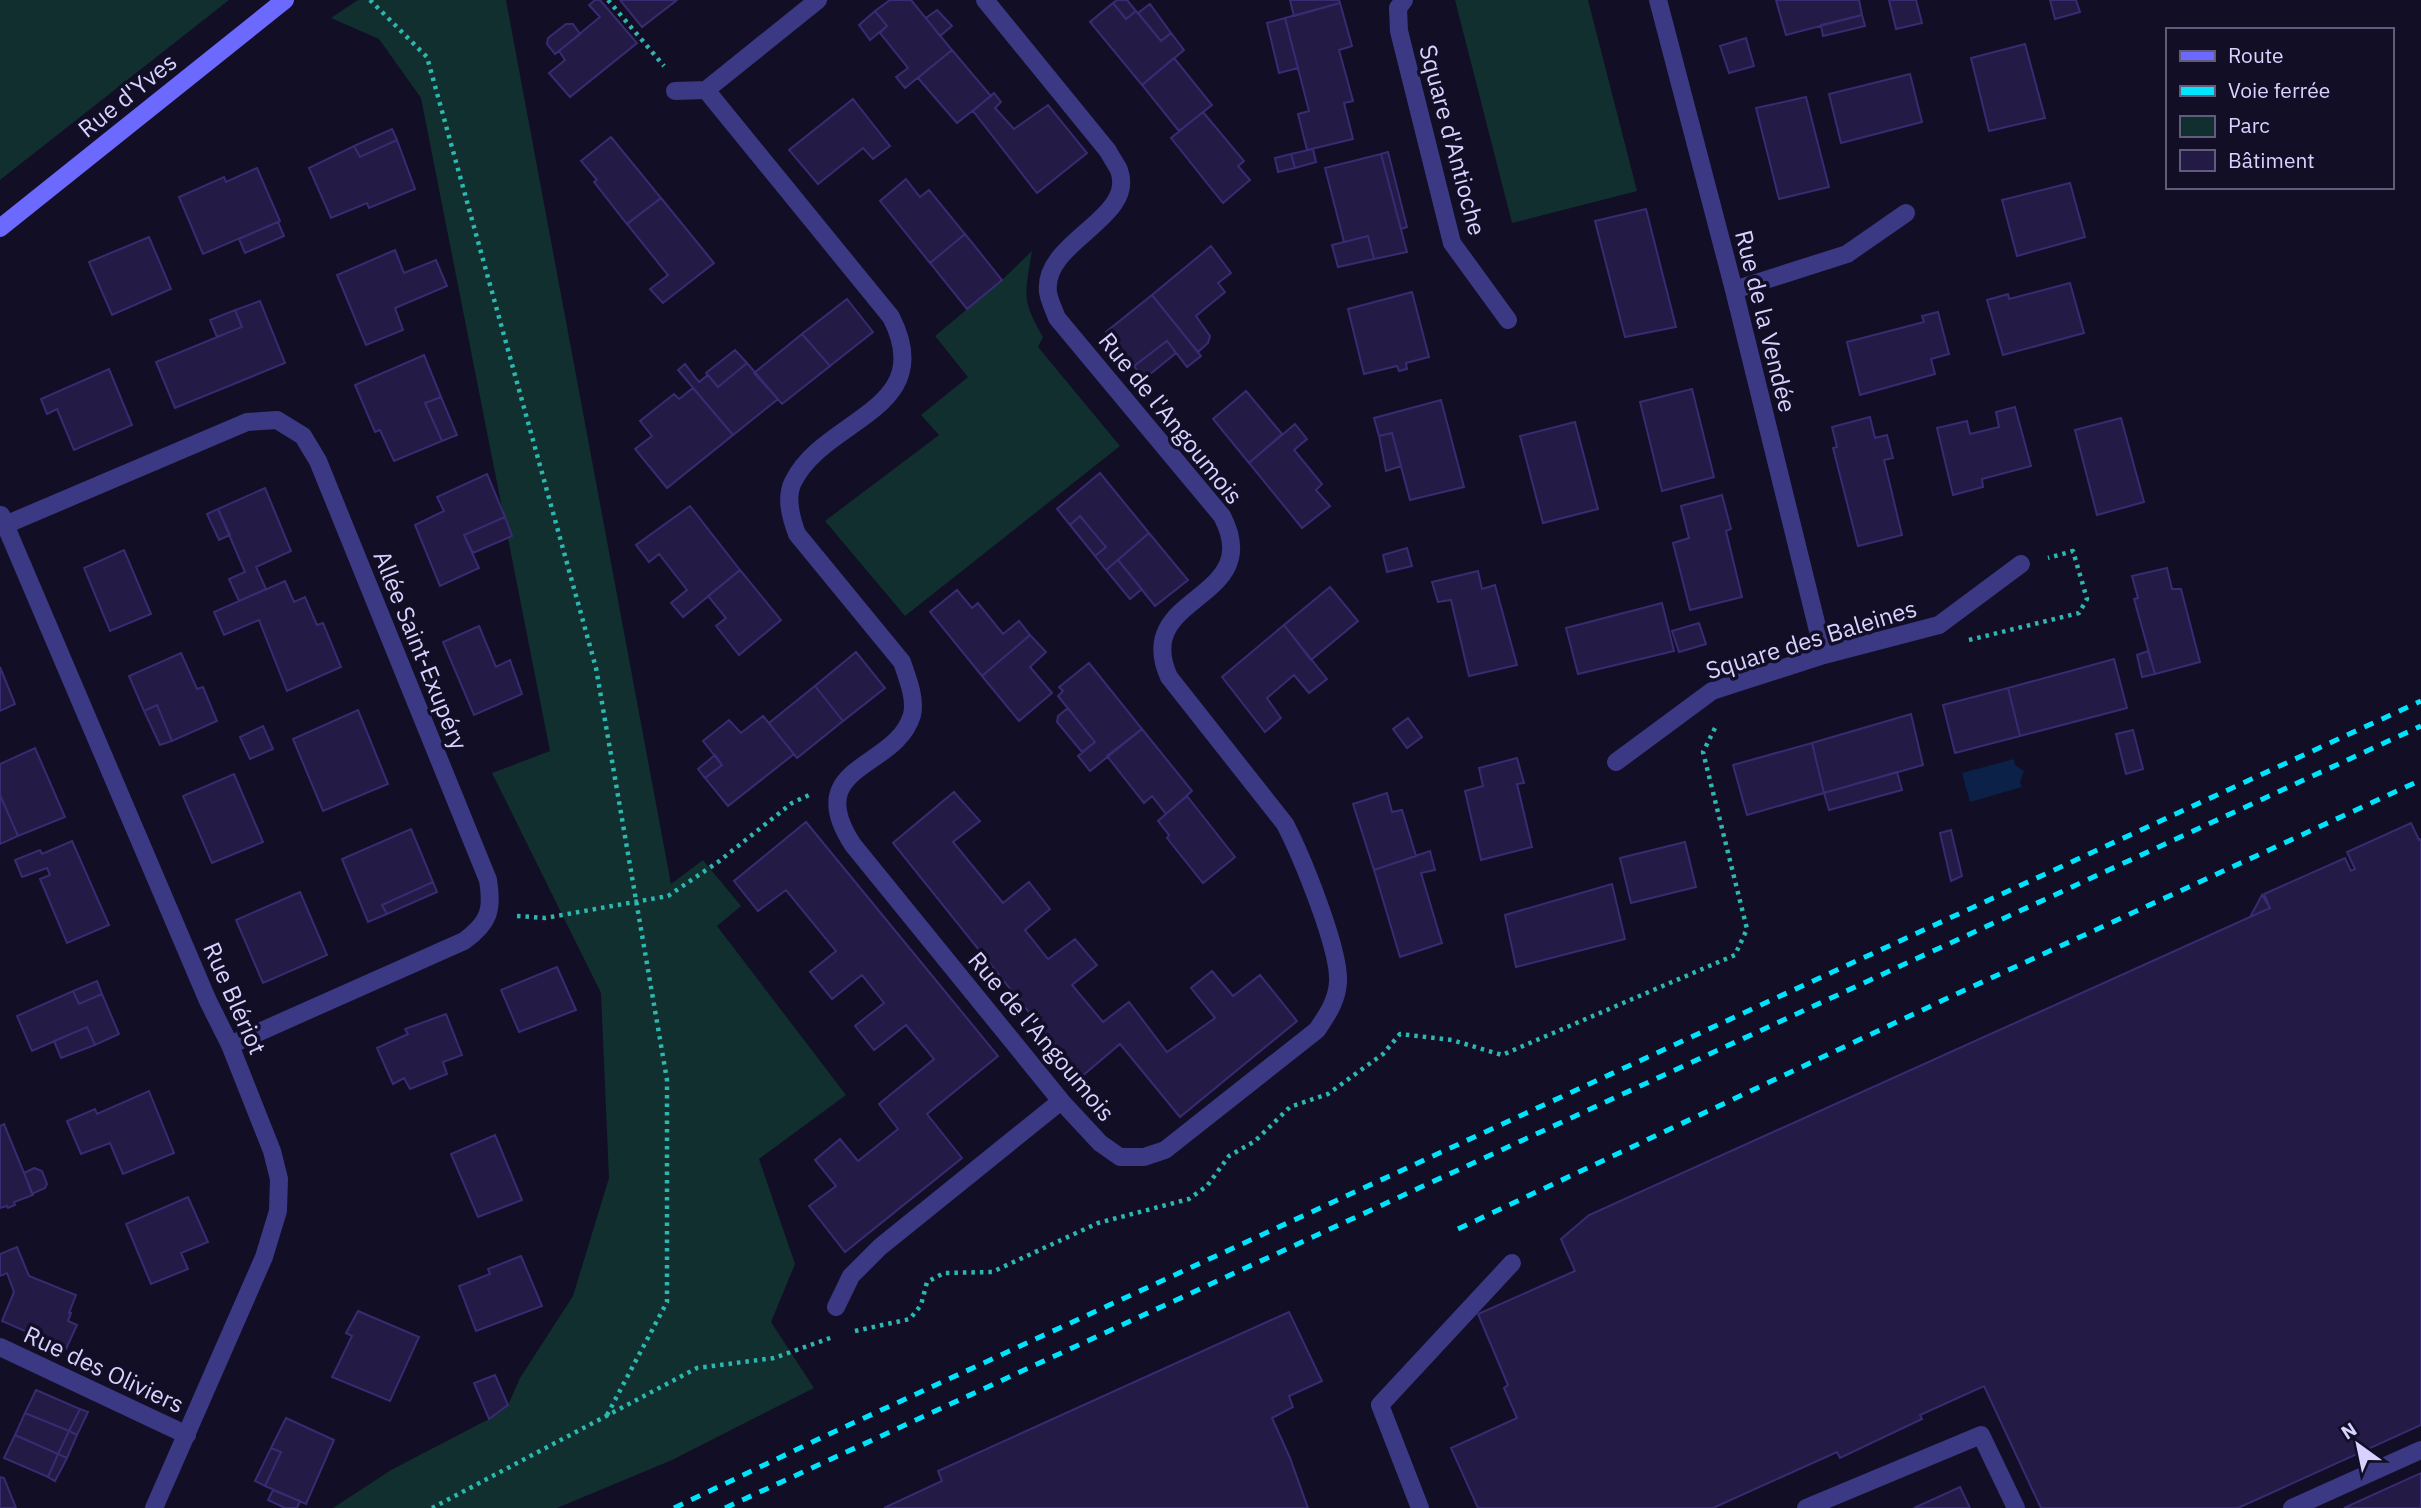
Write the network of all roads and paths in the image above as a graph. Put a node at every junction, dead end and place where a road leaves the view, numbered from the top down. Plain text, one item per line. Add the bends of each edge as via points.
1 (285, 0) edge
2 (370, 0) edge
3 (608, 0) edge
4 (818, 0) edge
5 (985, 0) edge
6 (1404, 0) edge
7 (1658, 0) edge
8 (706, 90) junction
9 (680, 91) joint
10 (1906, 213) dead end
11 (0, 228) edge
12 (1734, 290) junction
13 (1508, 320) dead end
14 (2, 519) edge
15 (2021, 564) dead end
16 (1824, 655) junction
17 (1616, 762) dead end
18 (839, 795) junction
19 (636, 902) junction
20 (488, 914) junction
21 (230, 1045) junction
22 (1061, 1101) junction
23 (1512, 1264) dead end
24 (836, 1307) dead end
25 (0, 1347) edge
26 (607, 1415) dead end
27 (187, 1435) junction
28 (2421, 1450) edge
29 (153, 1508) edge
30 (1420, 1508) edge
31 (1806, 1508) edge
32 (2016, 1508) edge
33 (2292, 1508) edge

1 - 11 street, Rue d'Yves
2 - 19 path via 427,57 596,668
3 - 9 path
4 - 8 street
5 - 22 street, Rue de l'Angoumois via 1108,151 1120,172 1119,194 1107,214 1062,253 1049,272 1048,292 1057,318 1222,516 1231,533 1231,555 1222,577 1172,620 1162,637 1161,660 1169,677 1285,824 1335,954 1338,981 1332,1009 1317,1030 1165,1150 1144,1157 1120,1157 1100,1143
6 - 13 street, Square d'Antioche via 1398,8 1398,31 1452,243
7 - 12 street, Rue de la Vendée
8 - 9 street
8 - 18 street via 891,317 901,336 904,358 900,379 885,399 811,458 792,483 789,511 797,534 902,662 910,684 912,714 899,736 851,775
10 - 12 street via 1847,254
12 - 16 street, Rue de la Vendée
14 - 20 street, Allée Saint-Exupéry via 247,422 277,420 303,436 318,461 488,880
14 - 21 street, Rue Blériot
15 - 16 street, Square des Baleines via 1940,625
16 - 17 street, Square des Baleines via 1712,691
18 - 19 path via 805,795 678,891
18 - 22 street, Rue de l'Angoumois via 836,810 853,845
19 - 20 path via 545,918
19 - 26 path via 667,1080 667,1302
20 - 21 street via 480,930 464,941
21 - 27 street, Rue Blériot via 272,1151 279,1179 278,1211 264,1257
22 - 24 street via 880,1247 851,1276
23 - 30 street via 1381,1405
25 - 27 street, Rue des Oliviers
27 - 29 street, Rue Blériot
28 - 33 street
31 - 32 street via 1982,1434

